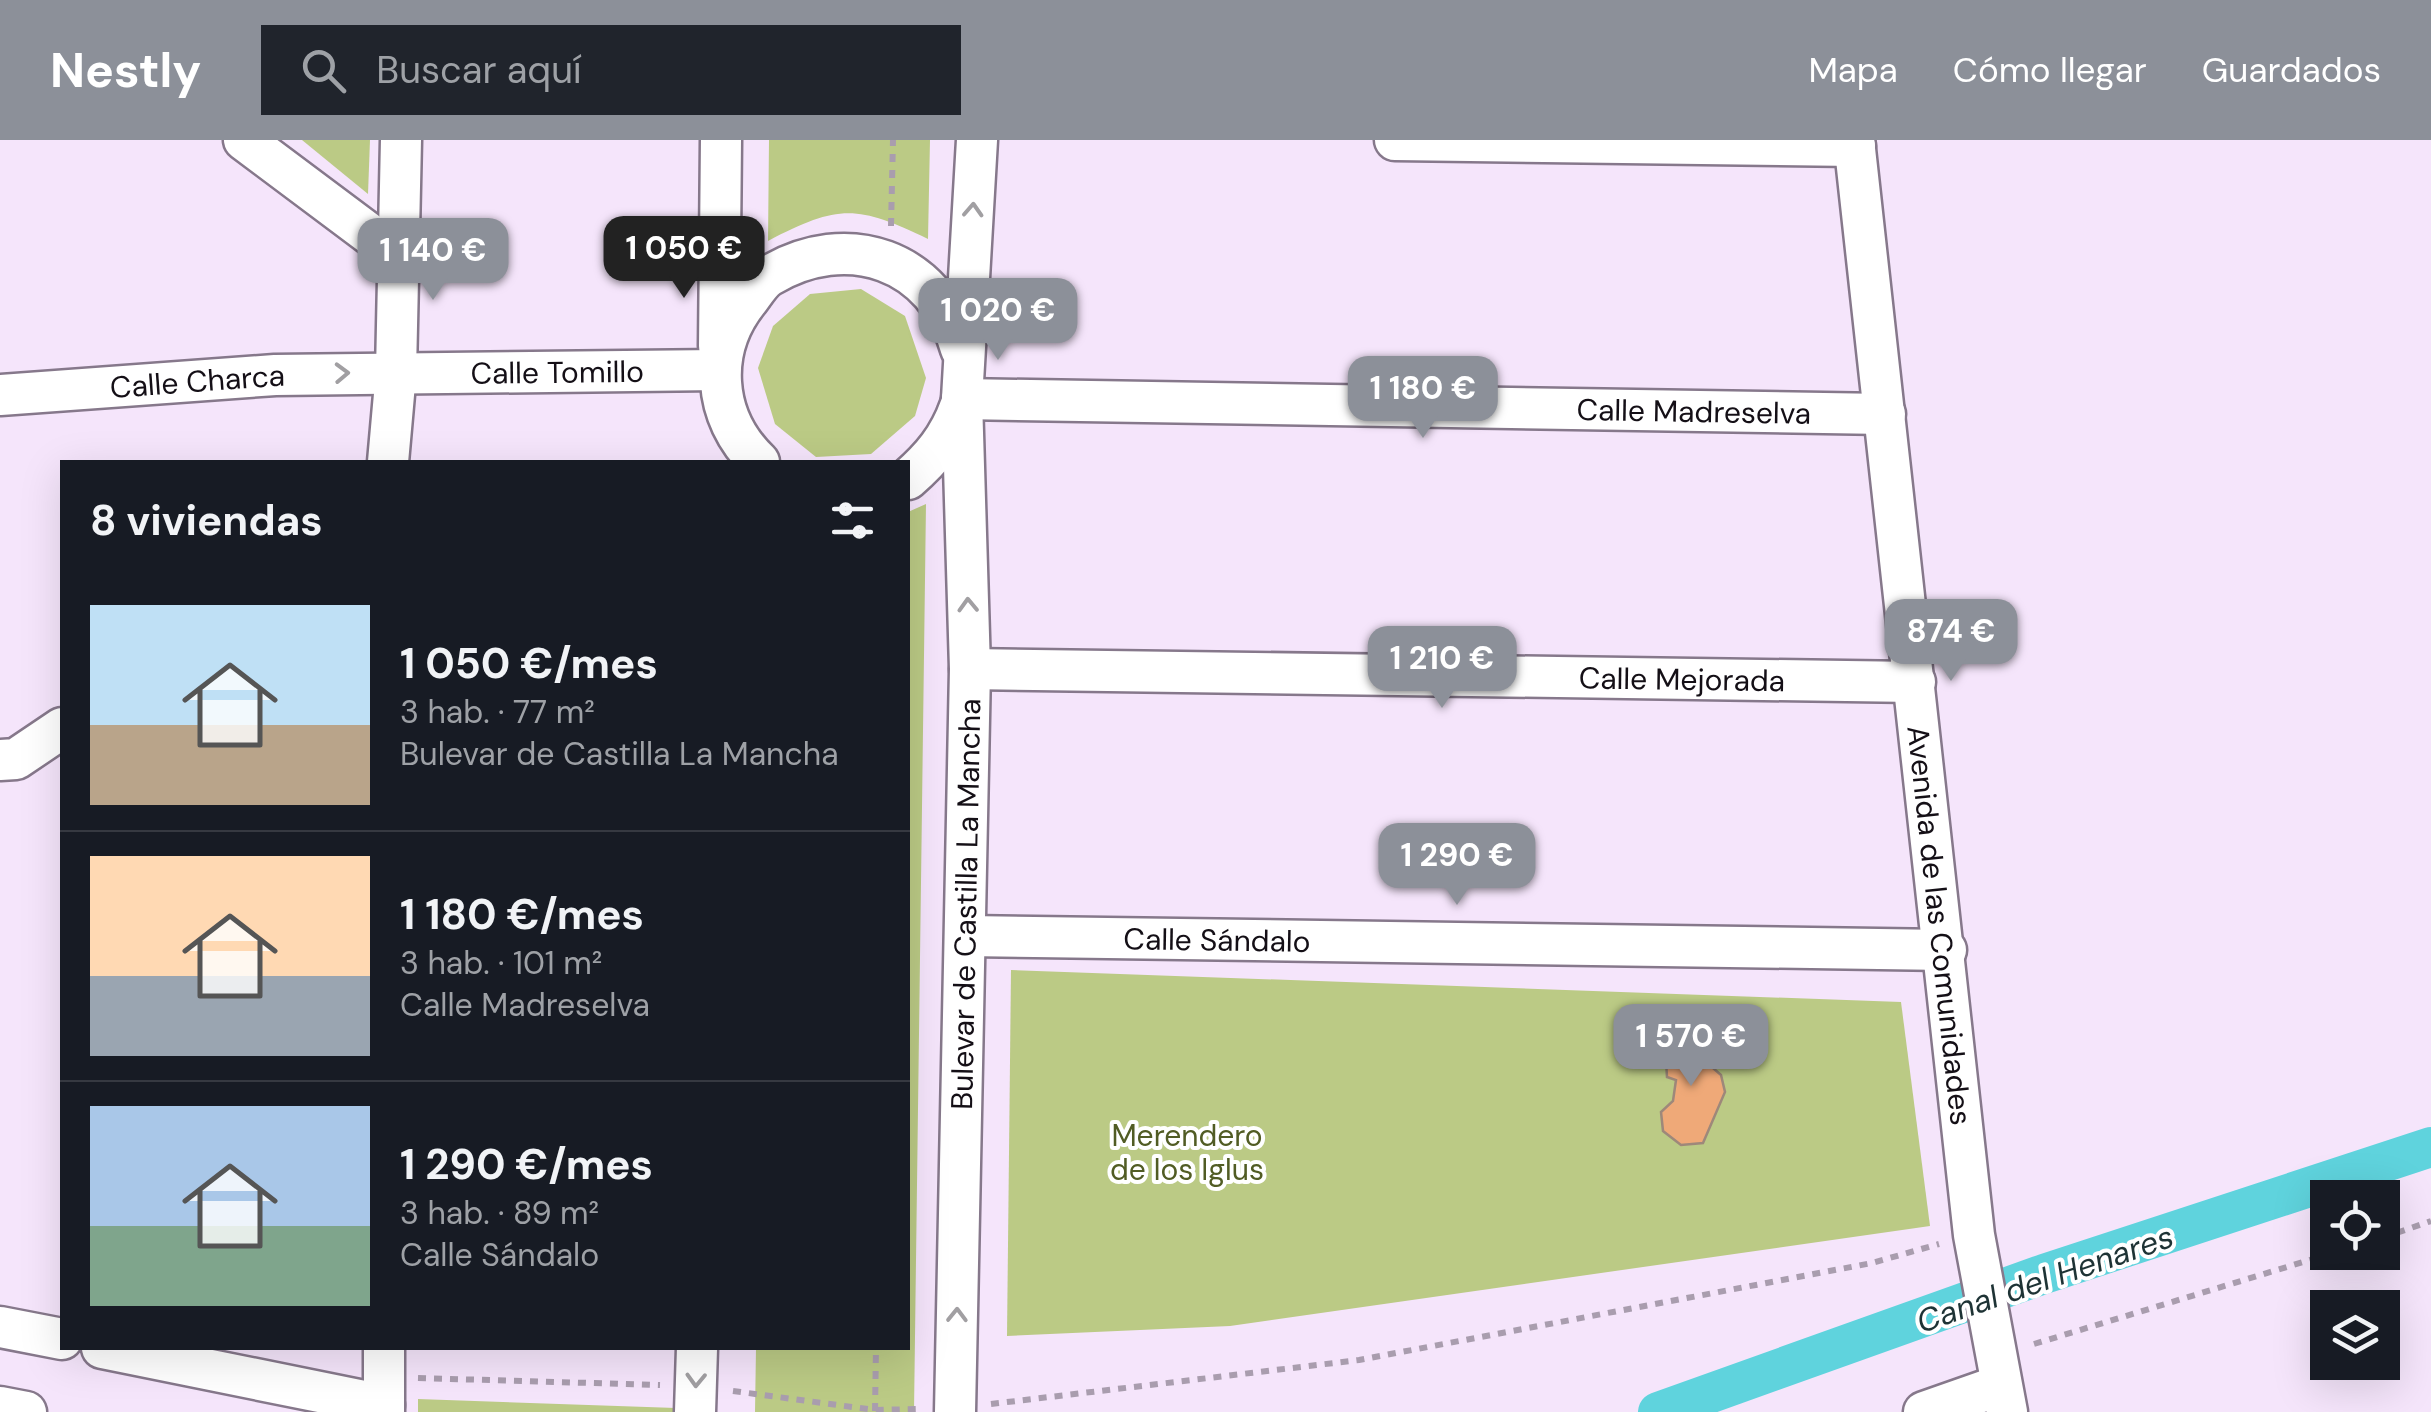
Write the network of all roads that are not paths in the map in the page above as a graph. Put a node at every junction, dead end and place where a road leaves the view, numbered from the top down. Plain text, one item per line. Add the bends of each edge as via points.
1 (244, 140) edge
2 (401, 140) edge
3 (721, 140) edge
4 (978, 140) edge
5 (1395, 140) edge
6 (1854, 143) edge
7 (399, 256) junction
8 (719, 370) junction
9 (396, 372) junction
10 (0, 395) edge
11 (962, 399) junction
12 (1885, 414) junction
13 (388, 460) edge
14 (715, 460) edge
15 (757, 460) edge
16 (910, 477) edge
17 (970, 669) junction
18 (1915, 682) junction
19 (60, 729) edge
20 (0, 760) edge
21 (967, 936) junction
22 (1946, 950) junction
23 (0, 1326) edge
24 (60, 1340) edge
25 (117, 1350) edge
26 (2001, 1384) edge
27 (384, 1386) edge
28 (0, 1407) edge
29 (955, 1410) edge
30 (26, 1412) edge
31 (1924, 1412) edge

1 - 7 street
2 - 7 street
3 - 8 street, Bulevar de Castilla La Mancha
11 -> 4 street, Bulevar de Castilla La Mancha
5 - 6 street
6 - 12 street, Avenida de las Comunidades
7 - 9 street
8 - 9 street, Calle Tomillo
8 - 11 street, Bulevar de Castilla La Mancha via 731,320 766,278 822,253 862,253 900,267 938,298 963,358
8 - 14 street, Bulevar de Castilla La Mancha
8 - 15 street, Bulevar de Castilla La Mancha via 724,408 742,446
10 -> 9 street, Calle Charca
9 - 13 street
11 - 12 street, Calle Madreselva
11 - 16 street, Bulevar de Castilla La Mancha via 952,428
17 -> 11 street, Bulevar de Castilla La Mancha
12 - 18 street, Avenida de las Comunidades
17 - 18 street, Calle Mejorada
17 - 21 street, Bulevar de Castilla La Mancha
18 - 22 street, Avenida de las Comunidades
19 - 20 street via 16,759
21 - 22 street, Calle Sándalo
29 -> 21 street, Bulevar de Castilla La Mancha
22 - 26 street, Avenida de las Comunidades via 1974,1234
23 - 24 street
25 - 27 street
26 - 31 street
28 - 30 street

